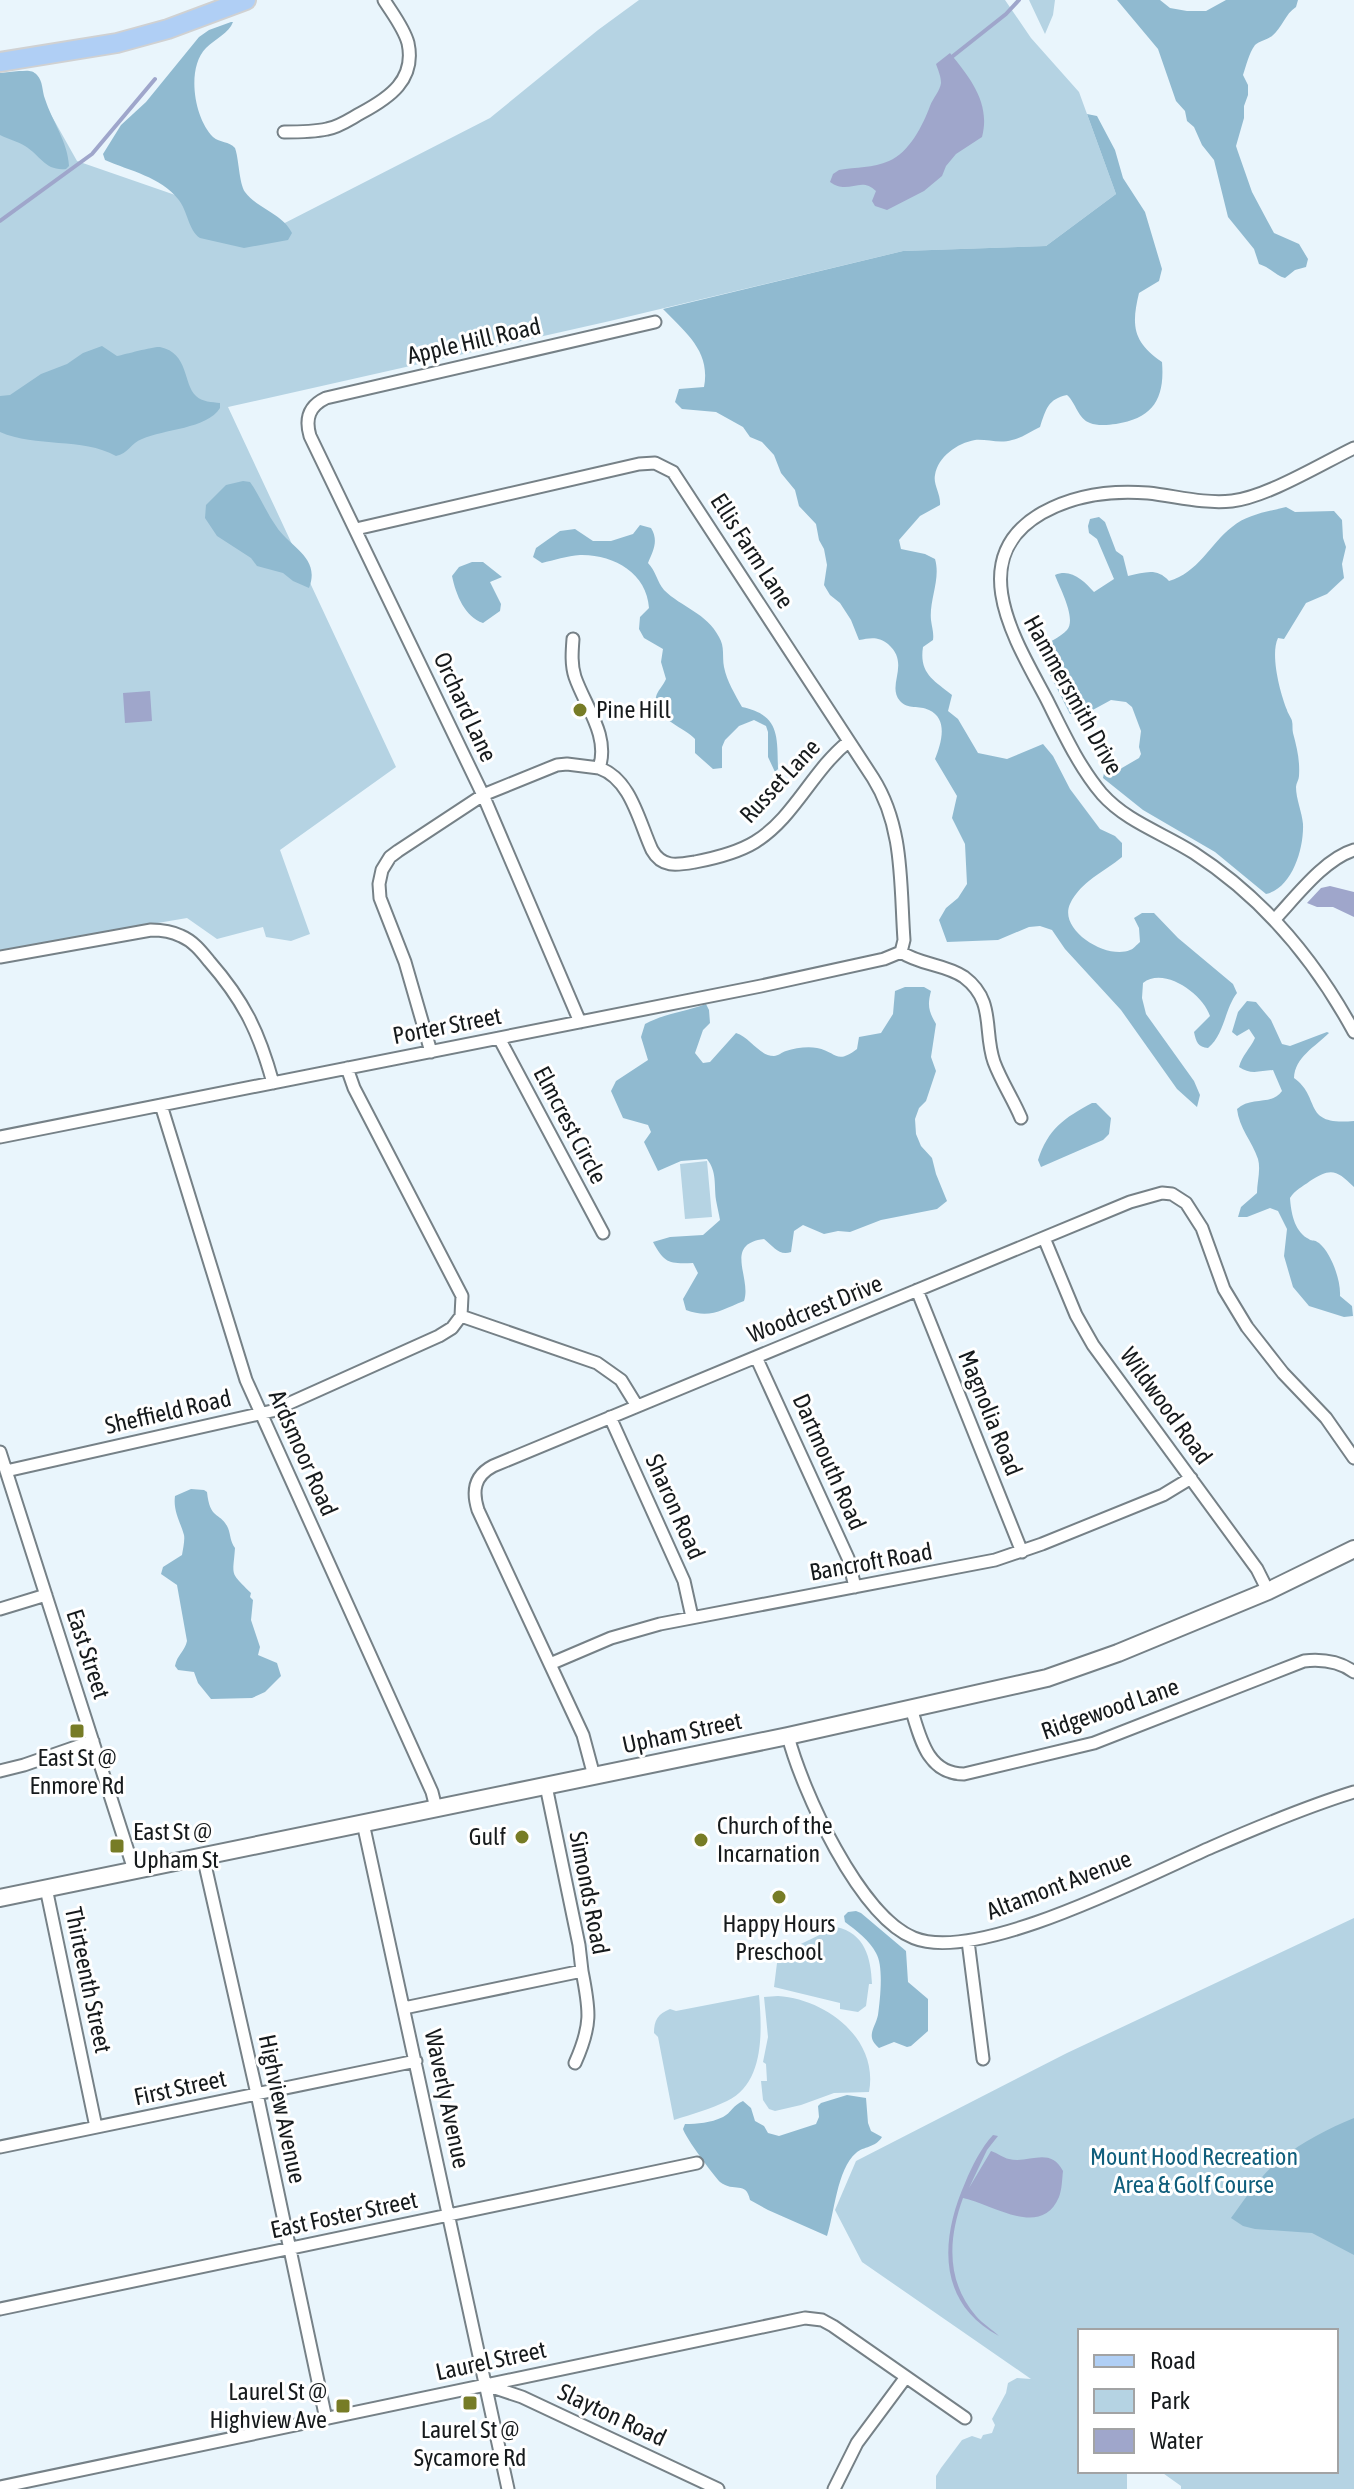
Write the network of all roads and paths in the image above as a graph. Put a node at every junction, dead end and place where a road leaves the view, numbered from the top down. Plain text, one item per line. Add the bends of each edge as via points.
1 (246, 0) edge
2 (384, 0) edge
3 (0, 62) edge
4 (284, 132) dead end
5 (655, 322) dead end
6 (309, 413) joint
7 (1354, 448) edge
8 (356, 529) junction
9 (573, 639) dead end
10 (848, 742) junction
11 (599, 768) junction
12 (483, 795) junction
13 (1354, 850) edge
14 (1274, 920) junction
15 (901, 952) junction
16 (0, 957) edge
17 (580, 1022) junction
18 (1354, 1032) edge
19 (499, 1038) junction
20 (431, 1052) junction
21 (347, 1068) junction
22 (273, 1083) junction
23 (161, 1105) junction
24 (1021, 1118) dead end
25 (0, 1137) edge
26 (603, 1233) dead end
27 (1044, 1238) junction
28 (917, 1290) junction
29 (461, 1316) junction
30 (756, 1357) junction
31 (637, 1406) junction
32 (262, 1413) junction
33 (610, 1417) junction
34 (0, 1452) edge
35 (1354, 1458) edge
36 (6, 1471) junction
37 (1191, 1478) junction
38 (1354, 1549) edge
39 (1022, 1552) junction
40 (855, 1587) junction
41 (1268, 1591) junction
42 (46, 1595) junction
43 (0, 1609) edge
44 (692, 1617) junction
45 (550, 1664) junction
46 (1354, 1672) edge
47 (911, 1708) junction
48 (788, 1736) junction
49 (93, 1741) junction
50 (0, 1771) edge
51 (594, 1776) junction
52 (546, 1786) junction
53 (1354, 1792) edge
54 (436, 1808) junction
55 (363, 1823) junction
56 (203, 1856) junction
57 (134, 1870) junction
58 (46, 1888) junction
59 (0, 1898) edge
60 (968, 1941) junction
61 (582, 1971) junction
62 (404, 2008) junction
63 (983, 2059) dead end
64 (416, 2061) junction
65 (575, 2063) dead end
66 (257, 2094) junction
67 (96, 2127) junction
68 (0, 2147) edge
69 (697, 2163) dead end
70 (450, 2215) junction
71 (290, 2248) junction
72 (0, 2309) edge
73 (906, 2377) junction
74 (485, 2385) junction
75 (965, 2418) dead end
76 (326, 2419) junction
77 (0, 2487) edge
78 (508, 2489) edge
79 (718, 2489) edge
80 (834, 2489) edge

1 - 3 main road via 117,43
2 - 4 street via 409,48 398,89 336,127
5 - 6 street, Apple Hill Road via 326,398
6 - 8 street, Orchard Lane via 310,436
7 - 14 street, Hammersmith Drive via 1243,499 1206,502 1116,492 1065,503 1025,527 1003,566 1002,606 1010,630 1094,784 1134,821 1222,872
8 - 10 street, Ellis Farm Lane via 639,464 665,467 680,480
8 - 12 street, Orchard Lane
9 - 11 street via 574,674 602,746
10 - 11 street, Russet Lane via 762,838 732,853 680,865 658,859 624,786
10 - 15 street, Ellis Farm Lane via 883,793 894,822
11 - 12 street via 557,765
12 - 17 street, Orchard Lane
12 - 20 street via 394,854 379,879 380,898
13 - 14 street via 1328,865
14 - 18 street, Hammersmith Drive via 1318,973
15 - 17 street, Porter Street
15 - 24 street via 956,972 979,995 993,1058
16 - 22 street via 151,930 182,936 237,994
17 - 19 street, Porter Street
19 - 20 street, Porter Street
19 - 26 street, Elmcrest Circle
20 - 21 street, Porter Street
21 - 22 street, Porter Street
21 - 29 street via 462,1296
22 - 23 street, Porter Street
23 - 25 street, Porter Street
23 - 32 street, Ardsmoor Road via 234,1344
27 - 28 street, Woodcrest Drive
27 - 35 street, Woodcrest Drive via 1146,1196 1167,1193 1179,1198 1198,1221 1224,1289 1247,1327
27 - 37 street, Wildwood Road via 1093,1345
28 - 30 street, Woodcrest Drive
28 - 39 street, Magnolia Road
29 - 31 street via 597,1363 621,1380
29 - 32 street, Sheffield Road via 439,1336
30 - 31 street, Woodcrest Drive
30 - 40 street, Dartmouth Road via 848,1558
31 - 33 street, Woodcrest Drive
32 - 36 street, Sheffield Road
32 - 54 street, Ardsmoor Road
33 - 44 street, Sharon Road via 684,1581
33 - 45 street, Woodcrest Drive via 493,1466 476,1482 481,1519
34 - 36 street, East Street
36 - 42 street, East Street
37 - 39 street, Bancroft Road via 1163,1495
37 - 41 street, Wildwood Road
38 - 41 main road, Upham Street
39 - 40 street, Bancroft Road
40 - 44 street, Bancroft Road
41 - 47 main road, Upham Street via 1062,1674
42 - 43 street
42 - 49 street, East Street
44 - 45 street, Bancroft Road via 622,1634
45 - 51 street, Woodcrest Drive via 583,1735
46 - 47 street, Ridgewood Lane via 1326,1660 1295,1664 1109,1738 964,1774 931,1759
47 - 48 main road, Upham Street
48 - 51 main road, Upham Street
48 - 60 street, Altamont Avenue via 819,1819 876,1908 915,1939
49 - 50 street
49 - 57 street, East Street
51 - 52 main road, Upham Street
52 - 54 main road, Upham Street
52 - 61 street, Simonds Road
53 - 60 street, Altamont Avenue via 1270,1822 1055,1916
54 - 55 main road, Upham Street
55 - 56 main road, Upham Street
55 - 62 street, Waverly Avenue
56 - 57 main road, Upham Street
56 - 66 street, Highview Avenue
57 - 58 main road, Upham Street
58 - 59 main road, Upham Street
58 - 67 street, Thirteenth Street
60 - 63 street
61 - 62 street, Simonds Road
61 - 65 street via 589,2018
62 - 64 street, Waverly Avenue
64 - 66 street, First Street
64 - 70 street, Waverly Avenue
66 - 67 street, First Street
66 - 71 street, Highview Avenue
67 - 68 street, First Street
69 - 70 street, East Foster Street
70 - 71 street, East Foster Street
70 - 74 street, Waverly Avenue
71 - 72 street, East Foster Street
71 - 76 street, Highview Avenue
73 - 74 street, Laurel Street via 833,2326 809,2318
73 - 75 street, Laurel Street
73 - 80 street via 857,2443
74 - 76 street, Laurel Street
74 - 78 street, Waverly Avenue
74 - 79 street, Slayton Road via 522,2397
76 - 77 street, Laurel Street

